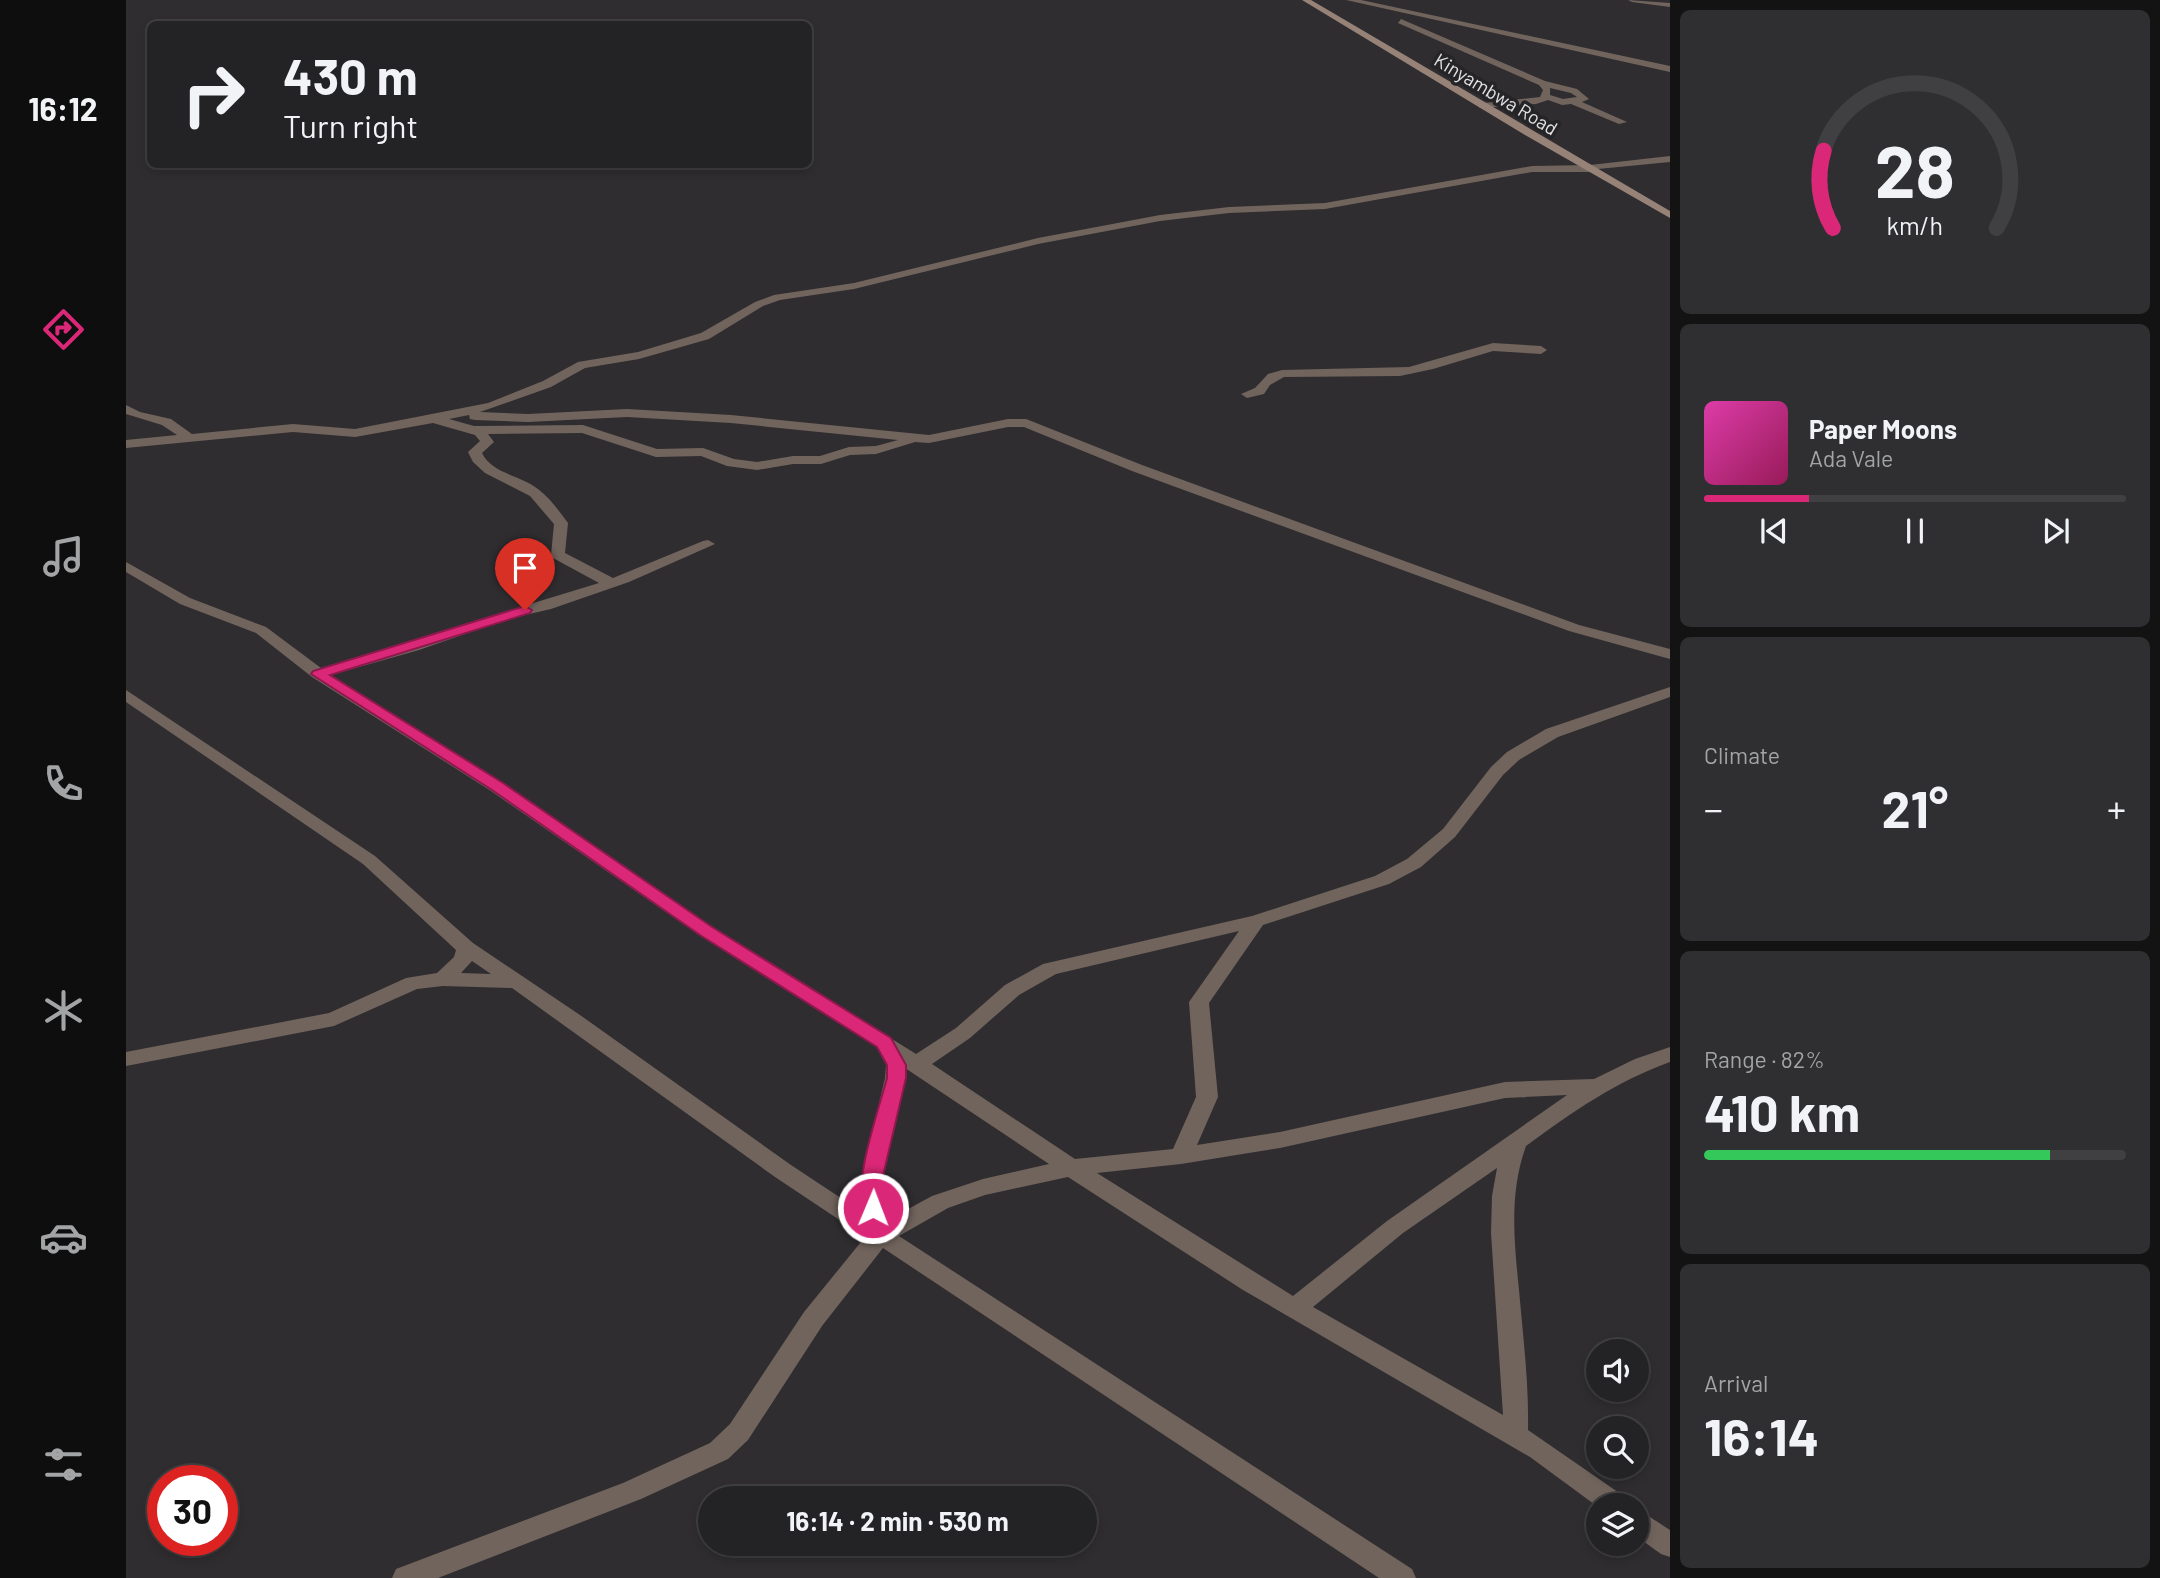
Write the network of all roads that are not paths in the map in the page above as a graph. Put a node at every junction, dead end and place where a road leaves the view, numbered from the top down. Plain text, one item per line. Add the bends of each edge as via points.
1 (1306, 0) edge
2 (1632, 0) edge
3 (1353, 1) edge
4 (1670, 5) edge
5 (1670, 69) edge
6 (1542, 83) junction
7 (1544, 96) junction
8 (1574, 102) junction
9 (1483, 106) junction
10 (1622, 122) dead end
11 (1670, 159) edge
12 (1588, 168) junction
13 (1670, 215) edge
14 (1541, 350) dead end
15 (1247, 394) dead end
16 (126, 408) edge
17 (453, 415) junction
18 (434, 419) junction
19 (475, 430) junction
20 (188, 437) junction
21 (919, 438) junction
22 (126, 444) edge
23 (708, 544) dead end
24 (126, 566) edge
25 (612, 583) junction
26 (1670, 654) edge
27 (318, 674) junction
28 (1670, 692) edge
29 (126, 695) edge
30 (1256, 921) junction
31 (466, 948) junction
32 (443, 979) junction
33 (516, 982) junction
34 (884, 1042) junction
35 (1670, 1054) edge
36 (126, 1059) edge
37 (915, 1065) junction
38 (1596, 1086) junction
39 (1517, 1140) junction
40 (1181, 1156) junction
41 (1071, 1168) junction
42 (877, 1234) junction
43 (1295, 1308) junction
44 (1515, 1436) junction
45 (1600, 1493) edge
46 (1649, 1530) edge
47 (1670, 1545) edge
48 (406, 1578) edge
49 (1402, 1578) edge

1 - 9 street, Kinyambwa Road
2 - 4 street
3 - 5 street
3 - 6 street
6 - 7 street via 1547,90
6 - 8 street via 1574,91 1585,99
7 - 8 street
7 - 9 street via 1536,101
8 - 10 street
9 - 12 street, Kinyambwa Road
11 - 12 street
12 - 13 street, Kinyambwa Road
12 - 17 street via 1532,169 1325,206 1160,218 1038,240 854,286 778,297 705,336 582,365 517,397
14 - 15 street via 1490,347 1408,371 1273,375 1260,391
16 - 20 street via 166,422
17 - 18 street
17 - 21 street via 528,418 627,413
18 - 19 street
18 - 20 street via 355,433 305,427
19 - 21 street via 581,428 656,453 703,452 757,466 821,460
19 - 25 street via 487,442 475,452 478,459 531,490 561,523 558,555
20 - 22 street
21 - 26 street via 945,438 1026,423 1562,624
23 - 25 street
24 - 27 street via 185,601 261,630
25 - 27 street
27 - 34 street via 498,787 706,931
28 - 30 street via 1552,733 1513,756 1449,833 1413,863 1381,880
29 - 31 street via 369,860
30 - 37 street via 1037,974
30 - 40 street via 1199,1002 1207,1097
31 - 32 street via 463,959
31 - 33 street
32 - 33 street
32 - 36 street via 412,984 334,1019
33 - 42 street
34 - 37 street
34 - 42 street via 896,1065 896,1078 872,1180
35 - 38 street
37 - 41 street
38 - 39 street
38 - 40 street via 1505,1090 1280,1140
39 - 43 street via 1395,1227
39 - 44 street via 1507,1163 1500,1217 1517,1397
40 - 41 street
41 - 42 street via 959,1194
41 - 43 street
42 - 48 street via 813,1319 739,1432 719,1451
42 - 49 street
43 - 44 street
44 - 45 street
46 - 47 street

